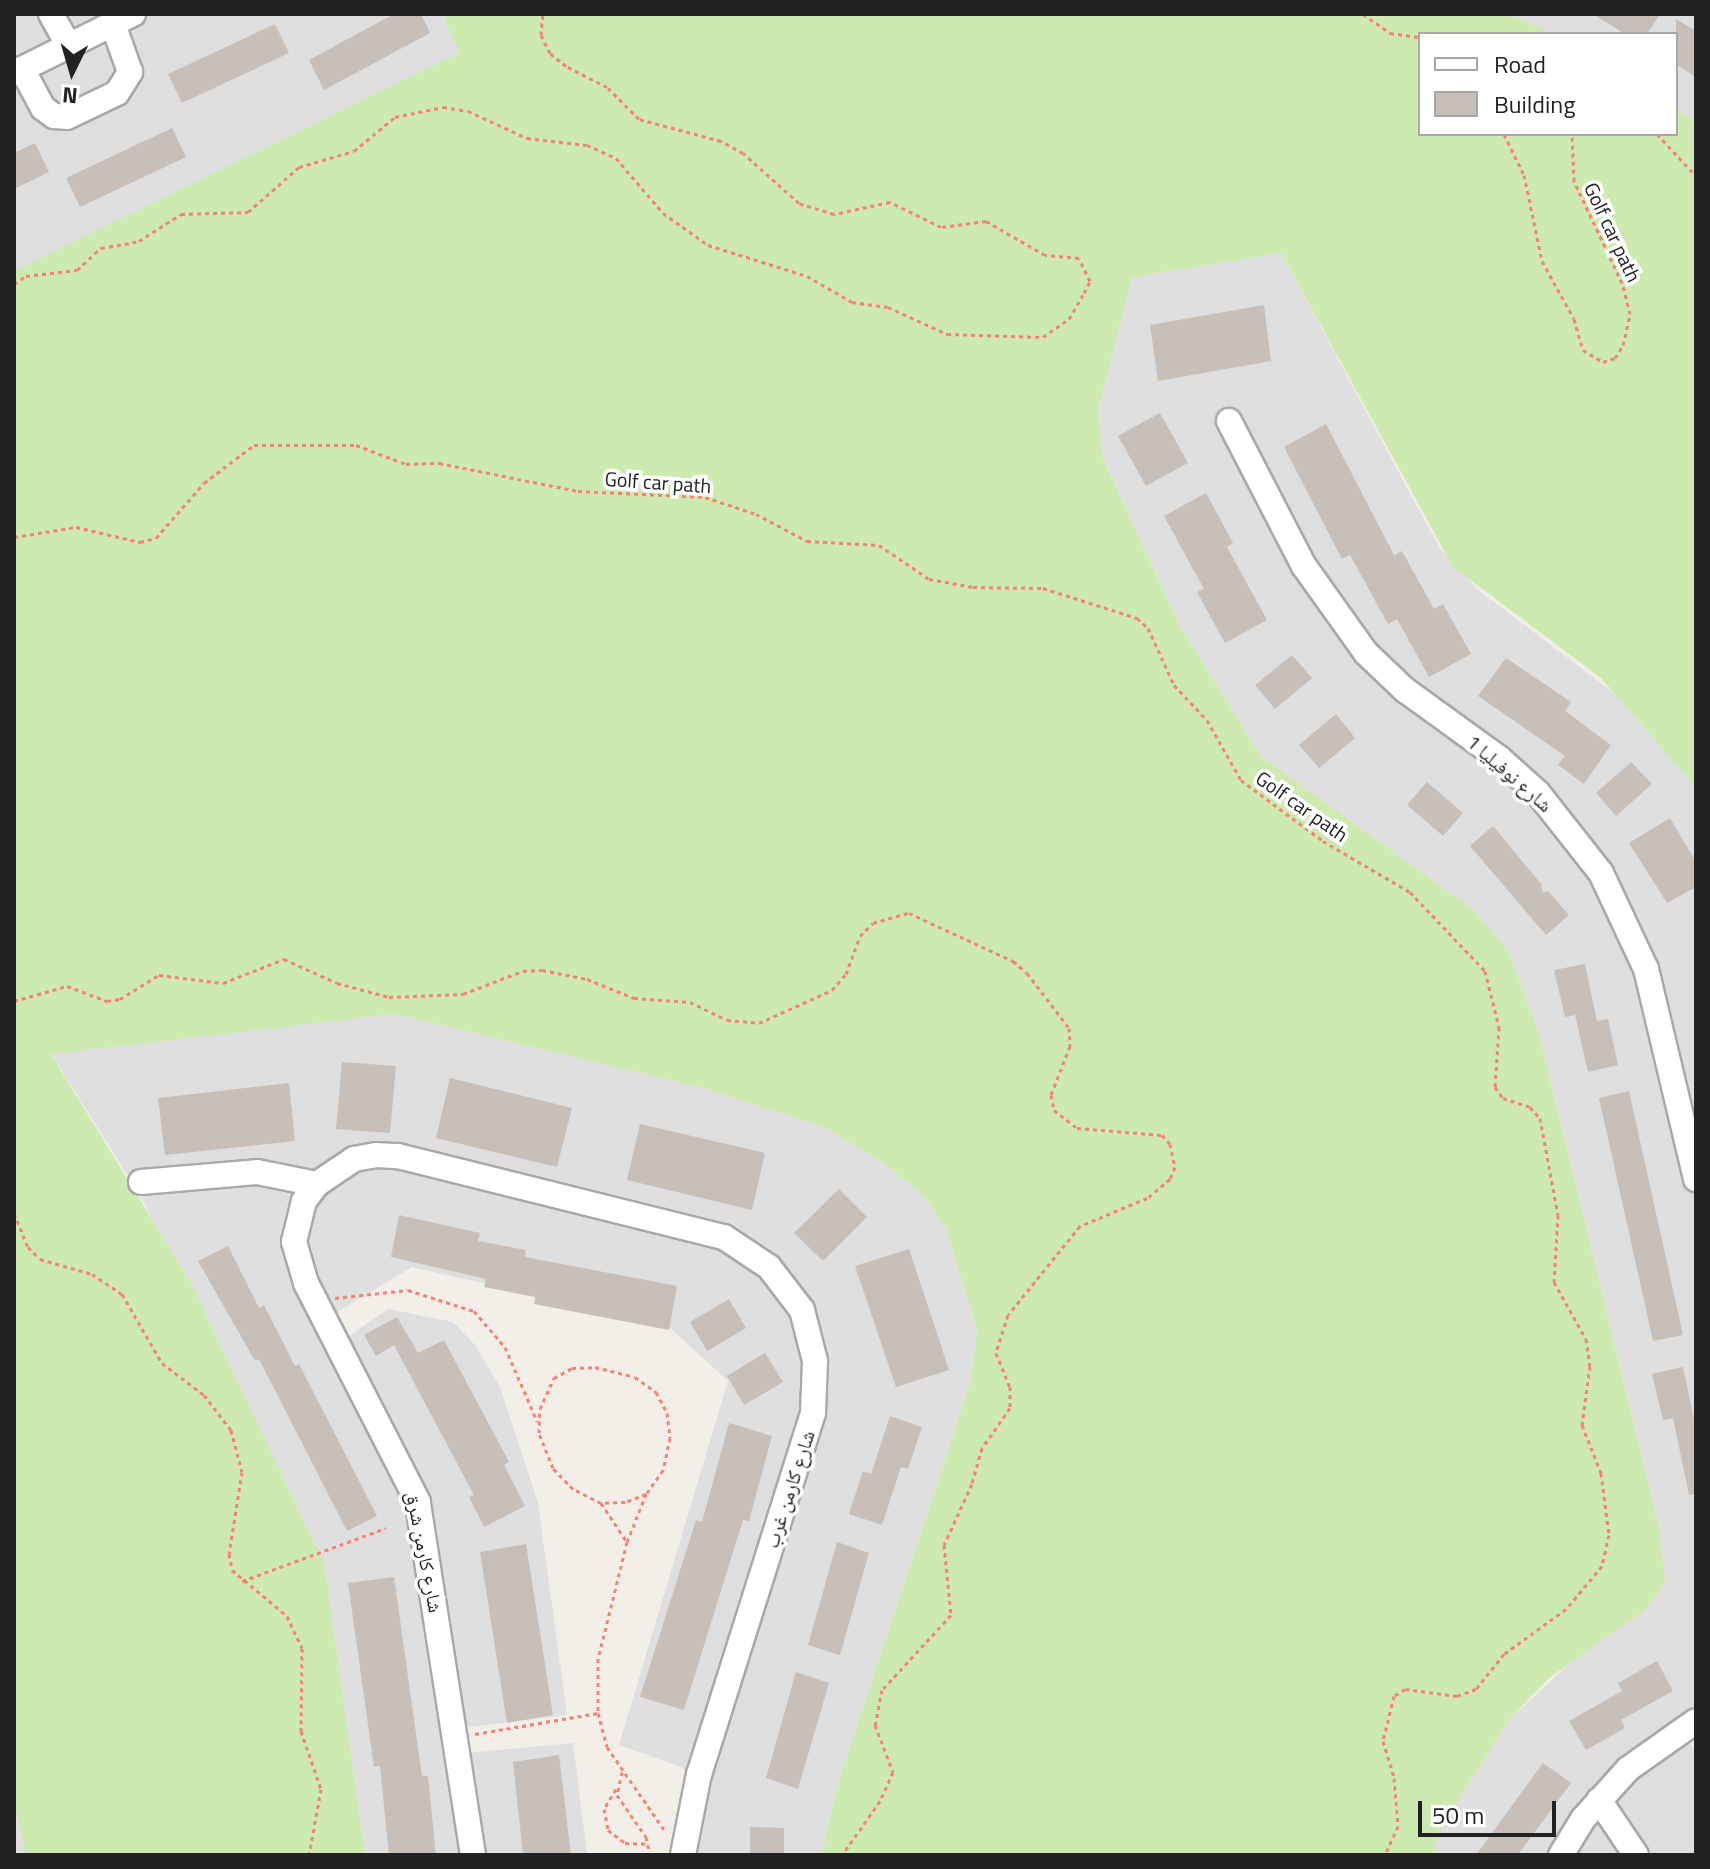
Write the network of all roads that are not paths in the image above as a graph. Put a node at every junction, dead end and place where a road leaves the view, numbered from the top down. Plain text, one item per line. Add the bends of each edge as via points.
1 (51, 14) edge
2 (123, 19) edge
3 (68, 45) junction
4 (18, 71) edge
5 (1229, 421) dead end
6 (1696, 1179) edge
7 (141, 1182) dead end
8 (317, 1184) junction
9 (1696, 1721) edge
10 (1599, 1800) junction
11 (473, 1855) edge
12 (683, 1855) edge
13 (1561, 1855) edge
14 (1636, 1855) edge

1 - 3 street
2 - 3 street
2 - 4 street via 130,72 117,93 67,117 54,116
3 - 4 street
5 - 6 street, شارع نوفيليا 1 via 1304,566 1366,653 1405,690 1538,793 1601,873 1646,969
7 - 8 street via 169,1190 257,1172
8 - 11 street, شارع كارمن شرق via 304,1201 294,1242 297,1264 418,1502
8 - 12 street, شارع كارمن غرب via 354,1159 398,1156 703,1230 724,1237 769,1267 802,1310 815,1361 813,1413 699,1774
9 - 10 street via 1654,1747
10 - 13 street
10 - 14 street

